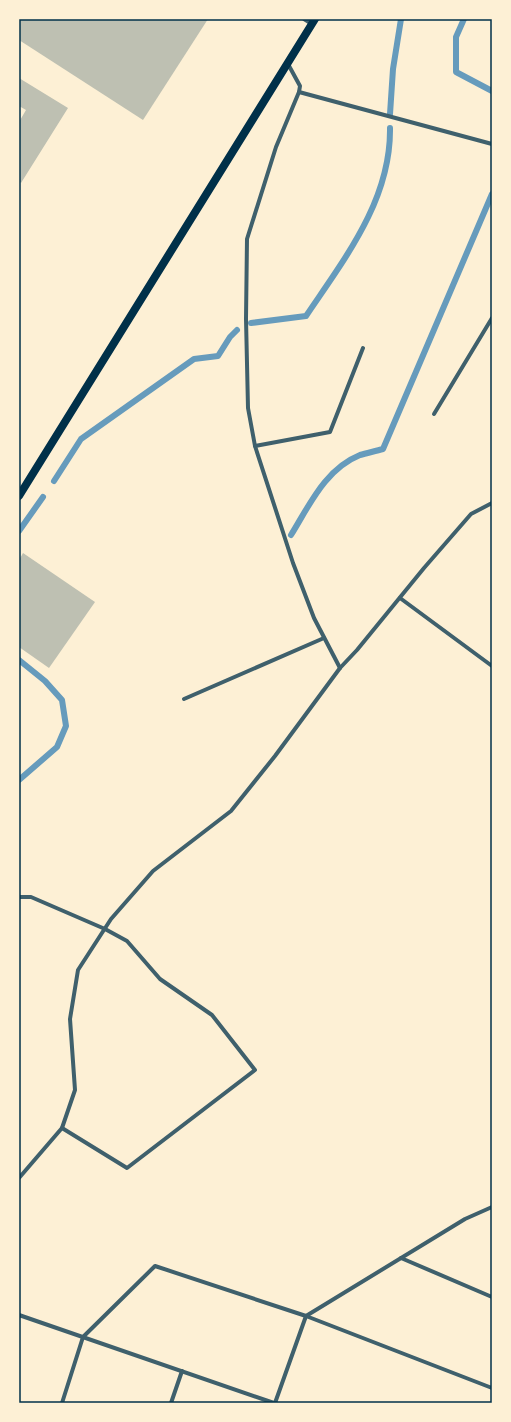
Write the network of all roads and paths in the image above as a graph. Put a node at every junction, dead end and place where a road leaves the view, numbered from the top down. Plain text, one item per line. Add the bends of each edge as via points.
1 (304, 19) edge
2 (313, 21) edge
3 (288, 64) junction
4 (299, 92) junction
5 (492, 144) edge
6 (492, 318) edge
7 (363, 348) dead end
8 (434, 414) dead end
9 (255, 446) junction
10 (19, 496) edge
11 (492, 503) edge
12 (400, 598) junction
13 (324, 638) junction
14 (492, 666) edge
15 (340, 668) junction
16 (184, 699) dead end
17 (19, 897) edge
18 (105, 929) junction
19 (62, 1128) junction
20 (19, 1178) edge
21 (492, 1207) edge
22 (401, 1258) junction
23 (492, 1297) edge
24 (19, 1315) edge
25 (306, 1316) junction
26 (83, 1337) junction
27 (182, 1371) junction
28 (492, 1388) edge
29 (62, 1403) edge
30 (171, 1403) edge
31 (274, 1403) edge

1 - 2 street
2 - 3 main road
3 - 4 street via 300,86
3 - 10 main road
4 - 5 street
4 - 9 street via 276,146 247,239 248,408
6 - 8 street
7 - 9 street via 330,432
9 - 13 street via 293,563
11 - 12 street via 471,514
12 - 14 street
12 - 15 street
13 - 15 street
13 - 16 street
15 - 18 street via 231,811 153,871
17 - 18 street via 32,897
18 - 19 street via 78,970 70,1019 76,1090
18 - 19 street via 127,942 160,980 212,1015 255,1070 126,1168
19 - 20 street
21 - 22 street via 465,1219
22 - 23 street
22 - 25 street
24 - 26 street
25 - 26 street via 155,1266
25 - 28 street
25 - 31 street
26 - 27 street
26 - 29 street
27 - 30 street
27 - 31 street

